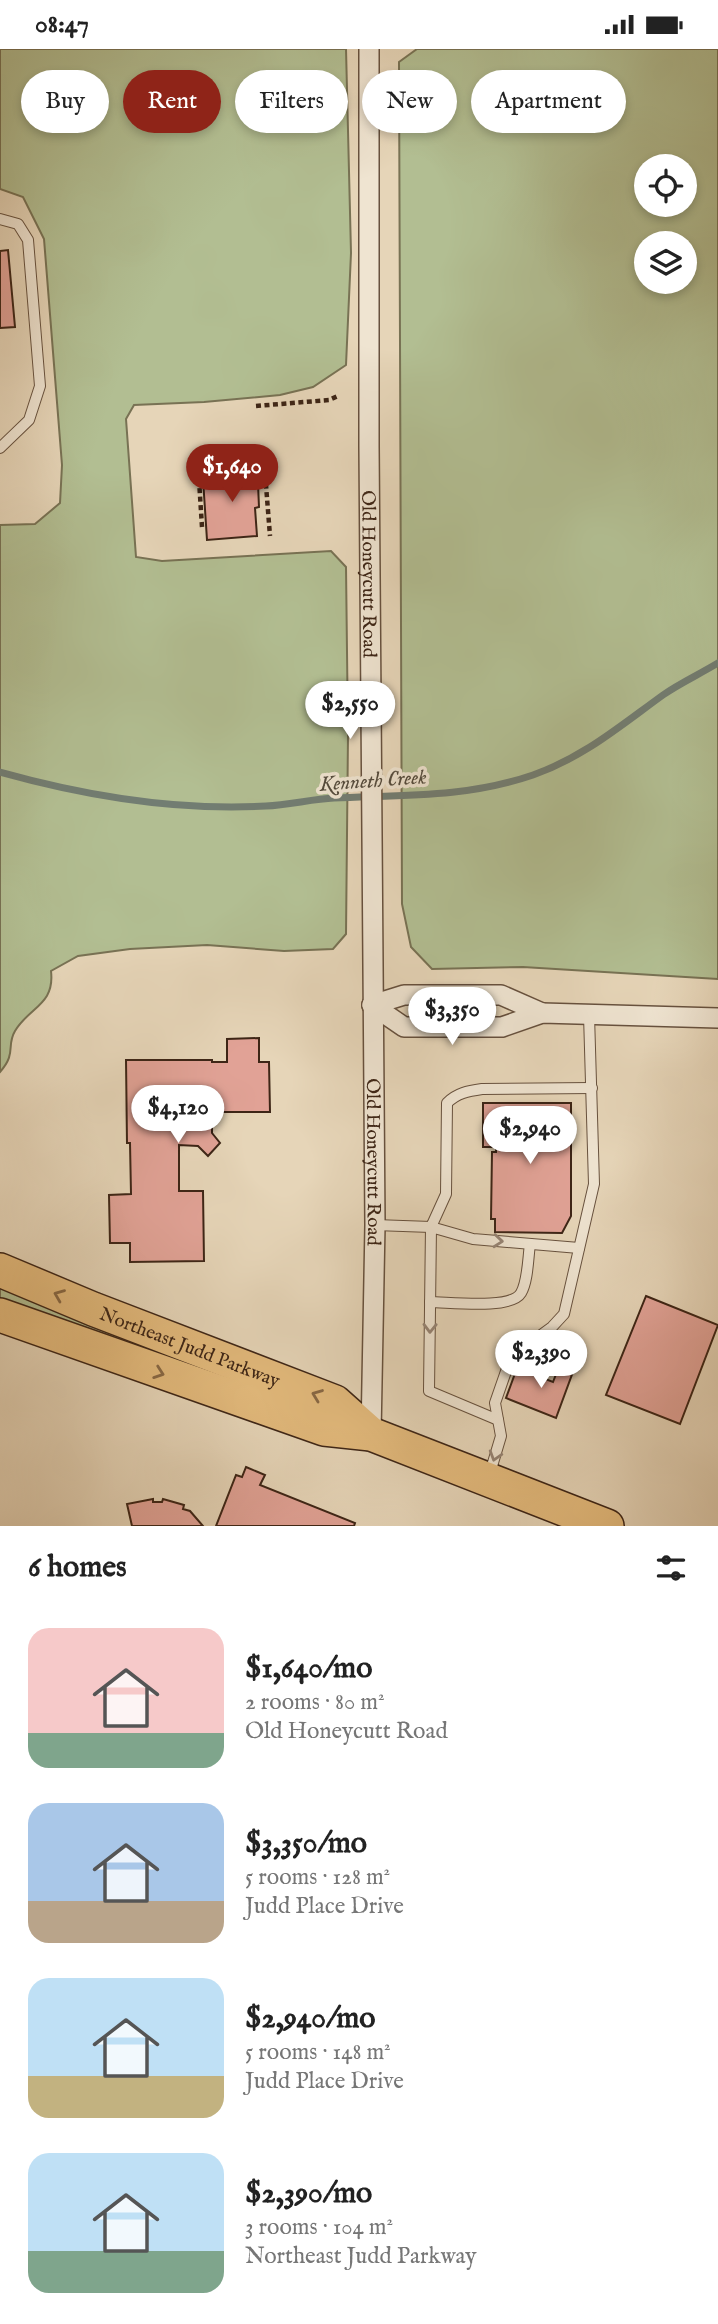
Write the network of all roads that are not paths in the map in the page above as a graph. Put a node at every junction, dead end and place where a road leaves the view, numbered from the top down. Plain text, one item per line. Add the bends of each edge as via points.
1 (369, 49) edge
2 (0, 219) edge
3 (0, 448) edge
4 (372, 1005) junction
5 (542, 1013) junction
6 (589, 1015) junction
7 (718, 1017) edge
8 (592, 1088) junction
9 (375, 1225) junction
10 (431, 1227) junction
11 (530, 1244) junction
12 (579, 1248) junction
13 (0, 1270) edge
14 (430, 1302) junction
15 (0, 1315) edge
16 (498, 1420) junction
17 (371, 1434) junction
18 (488, 1480) junction
19 (607, 1526) edge

1 - 4 street, Old Honeycutt Road
2 - 3 lane via 19,224 28,240 40,386 29,420
4 - 5 street via 404,995 501,995
4 - 5 street via 404,1027 502,1027
4 - 9 street, Old Honeycutt Road
5 - 6 street
6 - 7 street
6 - 8 lane
8 - 10 lane via 482,1089 452,1097 446,1104 446,1194
8 - 12 lane via 594,1184
9 - 10 lane
9 - 17 street, Old Honeycutt Road
10 -> 11 lane via 473,1239
10 - 14 lane
11 - 12 lane
11 - 14 lane via 522,1291 509,1303
12 - 16 lane via 564,1314 511,1357 495,1403
17 -> 13 highway, Northeast Judd Parkway via 335,1402
14 -> 16 lane via 429,1391
15 -> 17 highway, Northeast Judd Parkway via 324,1429
16 -> 18 lane via 501,1436
17 - 18 highway, Northeast Judd Parkway
18 - 19 highway, Northeast Judd Parkway

